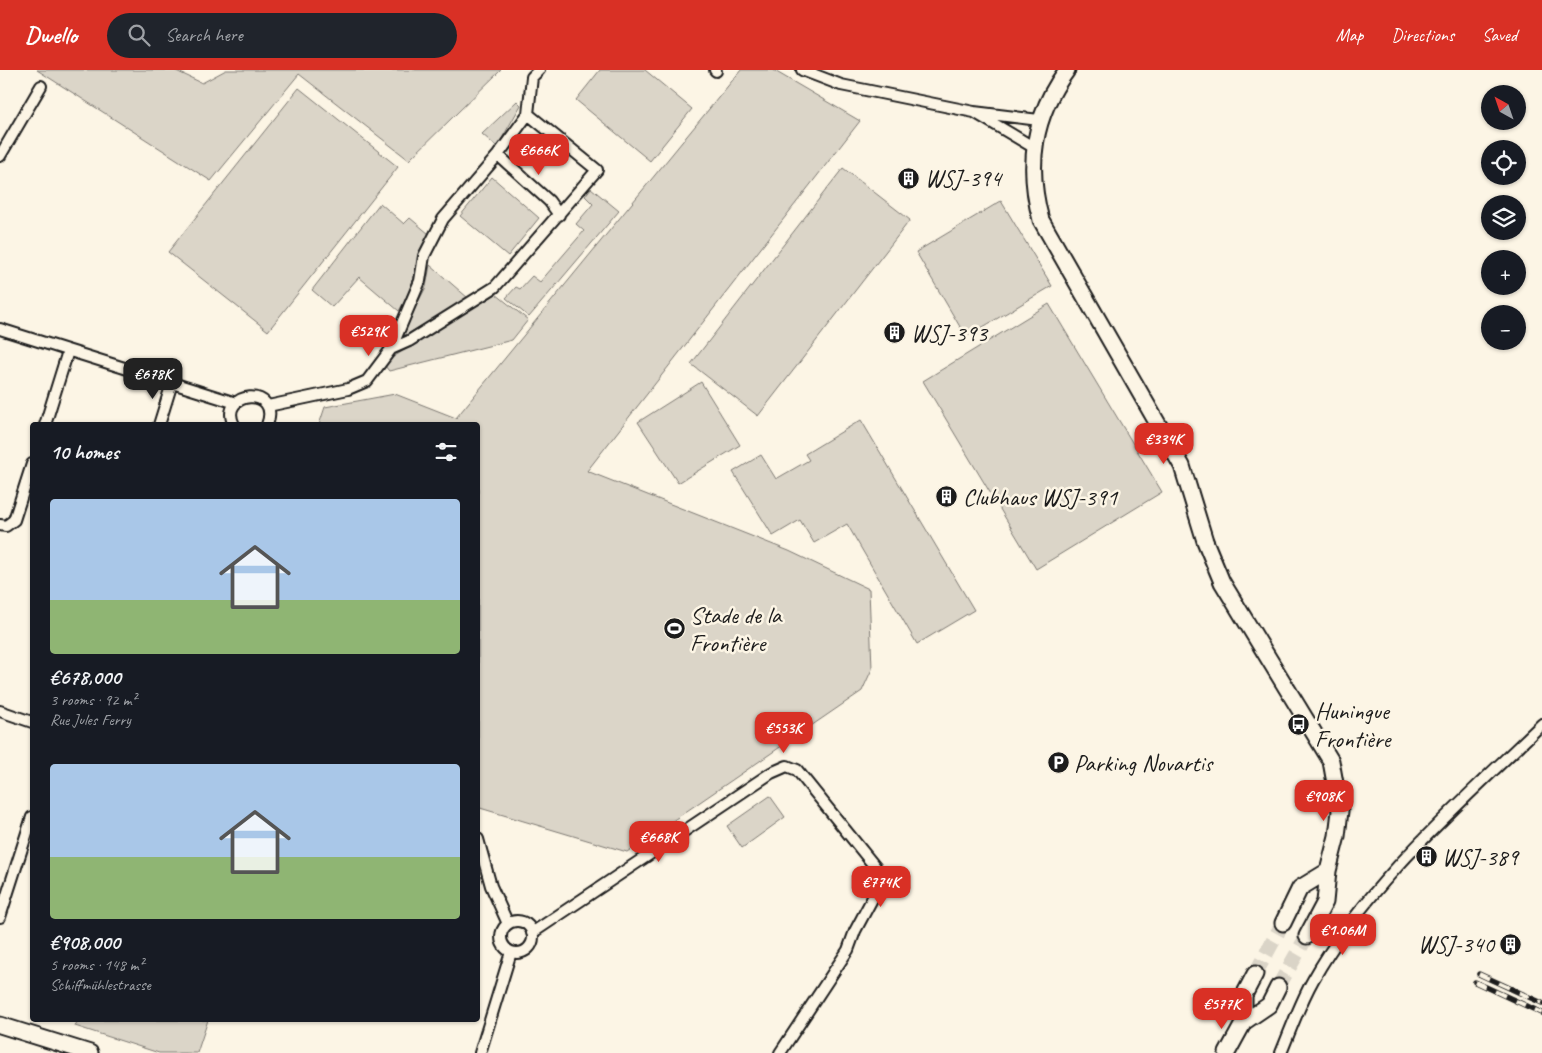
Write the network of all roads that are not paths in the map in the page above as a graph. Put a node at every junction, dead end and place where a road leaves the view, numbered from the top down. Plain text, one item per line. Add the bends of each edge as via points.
1 (539, 70) edge
2 (802, 70) edge
3 (1067, 70) edge
4 (41, 86) dead end
5 (974, 112) junction
6 (528, 114) junction
7 (1040, 120) junction
8 (1033, 147) junction
9 (0, 156) edge
10 (498, 156) junction
11 (559, 214) junction
12 (0, 329) edge
13 (391, 349) junction
14 (68, 351) junction
15 (172, 383) junction
16 (236, 403) junction
17 (268, 406) junction
18 (46, 422) edge
19 (159, 422) edge
20 (233, 422) edge
21 (269, 422) edge
22 (30, 470) edge
23 (0, 525) edge
24 (0, 711) edge
25 (30, 721) edge
26 (1542, 724) edge
27 (30, 823) edge
28 (480, 858) edge
29 (1328, 871) junction
30 (0, 917) edge
31 (1283, 923) tunnel mouth
32 (508, 924) junction
33 (532, 933) junction
34 (1307, 936) tunnel mouth
35 (511, 952) junction
36 (1255, 974) tunnel mouth
37 (1278, 987) tunnel mouth
38 (1244, 1022) junction
39 (0, 1025) edge
40 (90, 1053) edge
41 (480, 1053) edge
42 (780, 1053) edge
43 (1227, 1053) edge
44 (1281, 1053) edge

1 - 6 street via 532,77
2 - 5 street via 848,87
3 - 7 main road
4 - 9 street
5 - 7 street
5 - 8 street
6 - 10 street
6 - 11 street via 597,170
7 - 8 main road
8 - 29 main road via 1033,179 1041,220 1182,466 1207,548 1222,582 1327,752 1336,781 1340,811
10 - 11 street via 549,201
10 - 13 street via 443,218 424,256 420,281
11 - 13 street via 494,287 410,341
12 - 14 street
13 - 17 street via 367,381 348,389
14 - 15 street
14 - 18 street
15 - 16 street
15 - 19 street
16 - 17 street via 252,396
16 - 20 street via 231,415
17 - 21 street
22 - 23 street via 14,520 6,526
24 - 25 street
26 - 44 street via 1418,845 1341,936 1317,973
27 - 30 street
28 - 32 street
29 - 31 main road via 1300,888
29 - 34 main road via 1325,902
32 - 33 street via 526,924
32 - 35 street via 501,939
33 - 35 street via 529,948
33 - 42 street via 771,772 787,766 797,770 880,876 879,886 848,950
35 - 41 street
36 - 38 main road via 1244,995
37 - 38 main road via 1269,1005
38 - 43 main road
39 - 40 main road

